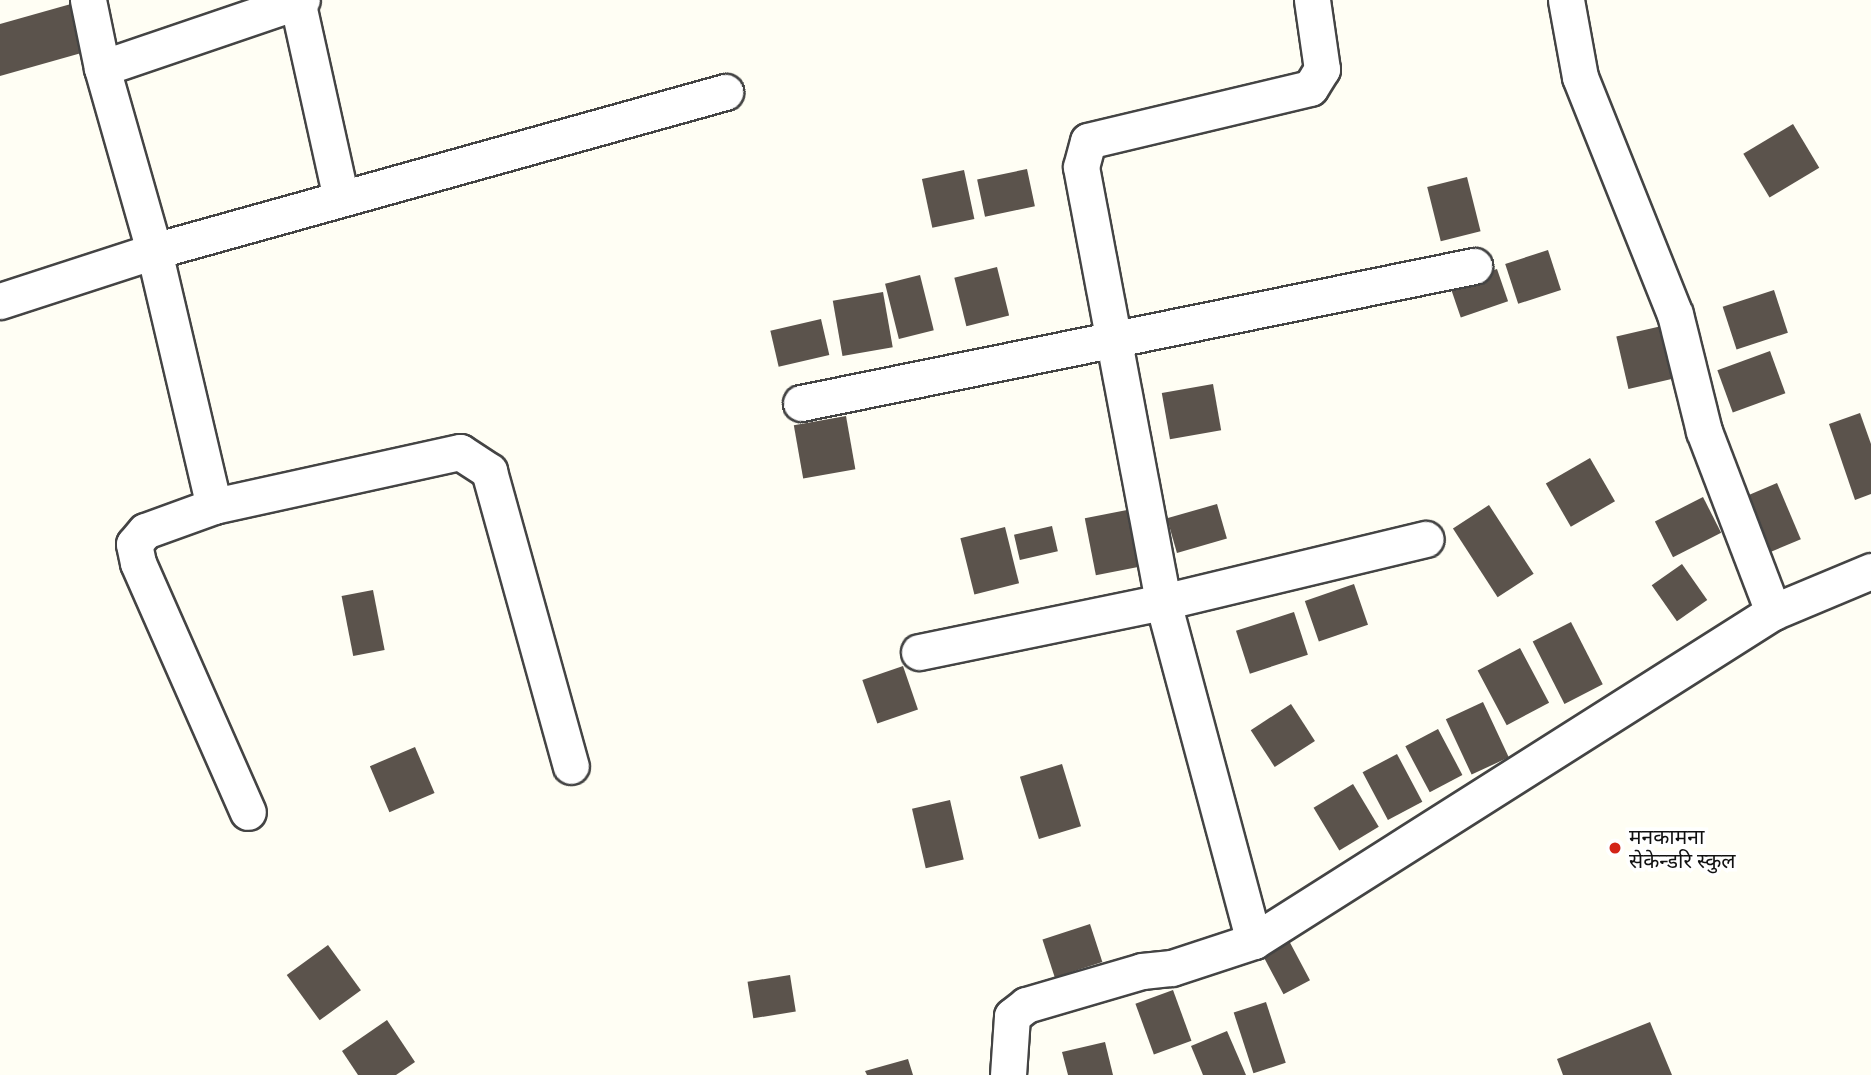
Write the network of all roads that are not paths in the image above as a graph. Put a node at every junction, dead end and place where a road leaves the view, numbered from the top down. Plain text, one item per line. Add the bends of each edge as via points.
1 (88, 0) edge
2 (299, 0) edge
3 (1312, 0) edge
4 (1566, 0) edge
5 (102, 68) junction
6 (724, 92) dead end
7 (341, 198) junction
8 (154, 251) junction
9 (1474, 267) dead end
10 (0, 301) edge
11 (1114, 343) junction
12 (801, 403) dead end
13 (214, 506) junction
14 (1426, 539) dead end
15 (1871, 571) edge
16 (1163, 601) junction
17 (1773, 612) junction
18 (919, 652) dead end
19 (571, 766) dead end
20 (248, 812) dead end
21 (1254, 941) junction
22 (1008, 1075) edge

1 - 5 street
2 - 5 street
2 - 7 street
3 - 11 street via 1322,69 1310,88 1088,141 1081,167
4 - 17 street via 1580,78 1675,314 1704,431
5 - 8 street
6 - 7 street
7 - 8 street
8 - 10 street
8 - 13 street
9 - 11 street
11 - 12 street
11 - 16 street
13 - 19 street via 460,452 489,471
13 - 20 street via 145,531 134,544 138,563
14 - 16 street
15 - 17 street
16 - 18 street
16 - 21 street
17 - 21 street
21 - 22 street via 1206,959 1142,971 1026,1005 1012,1016

